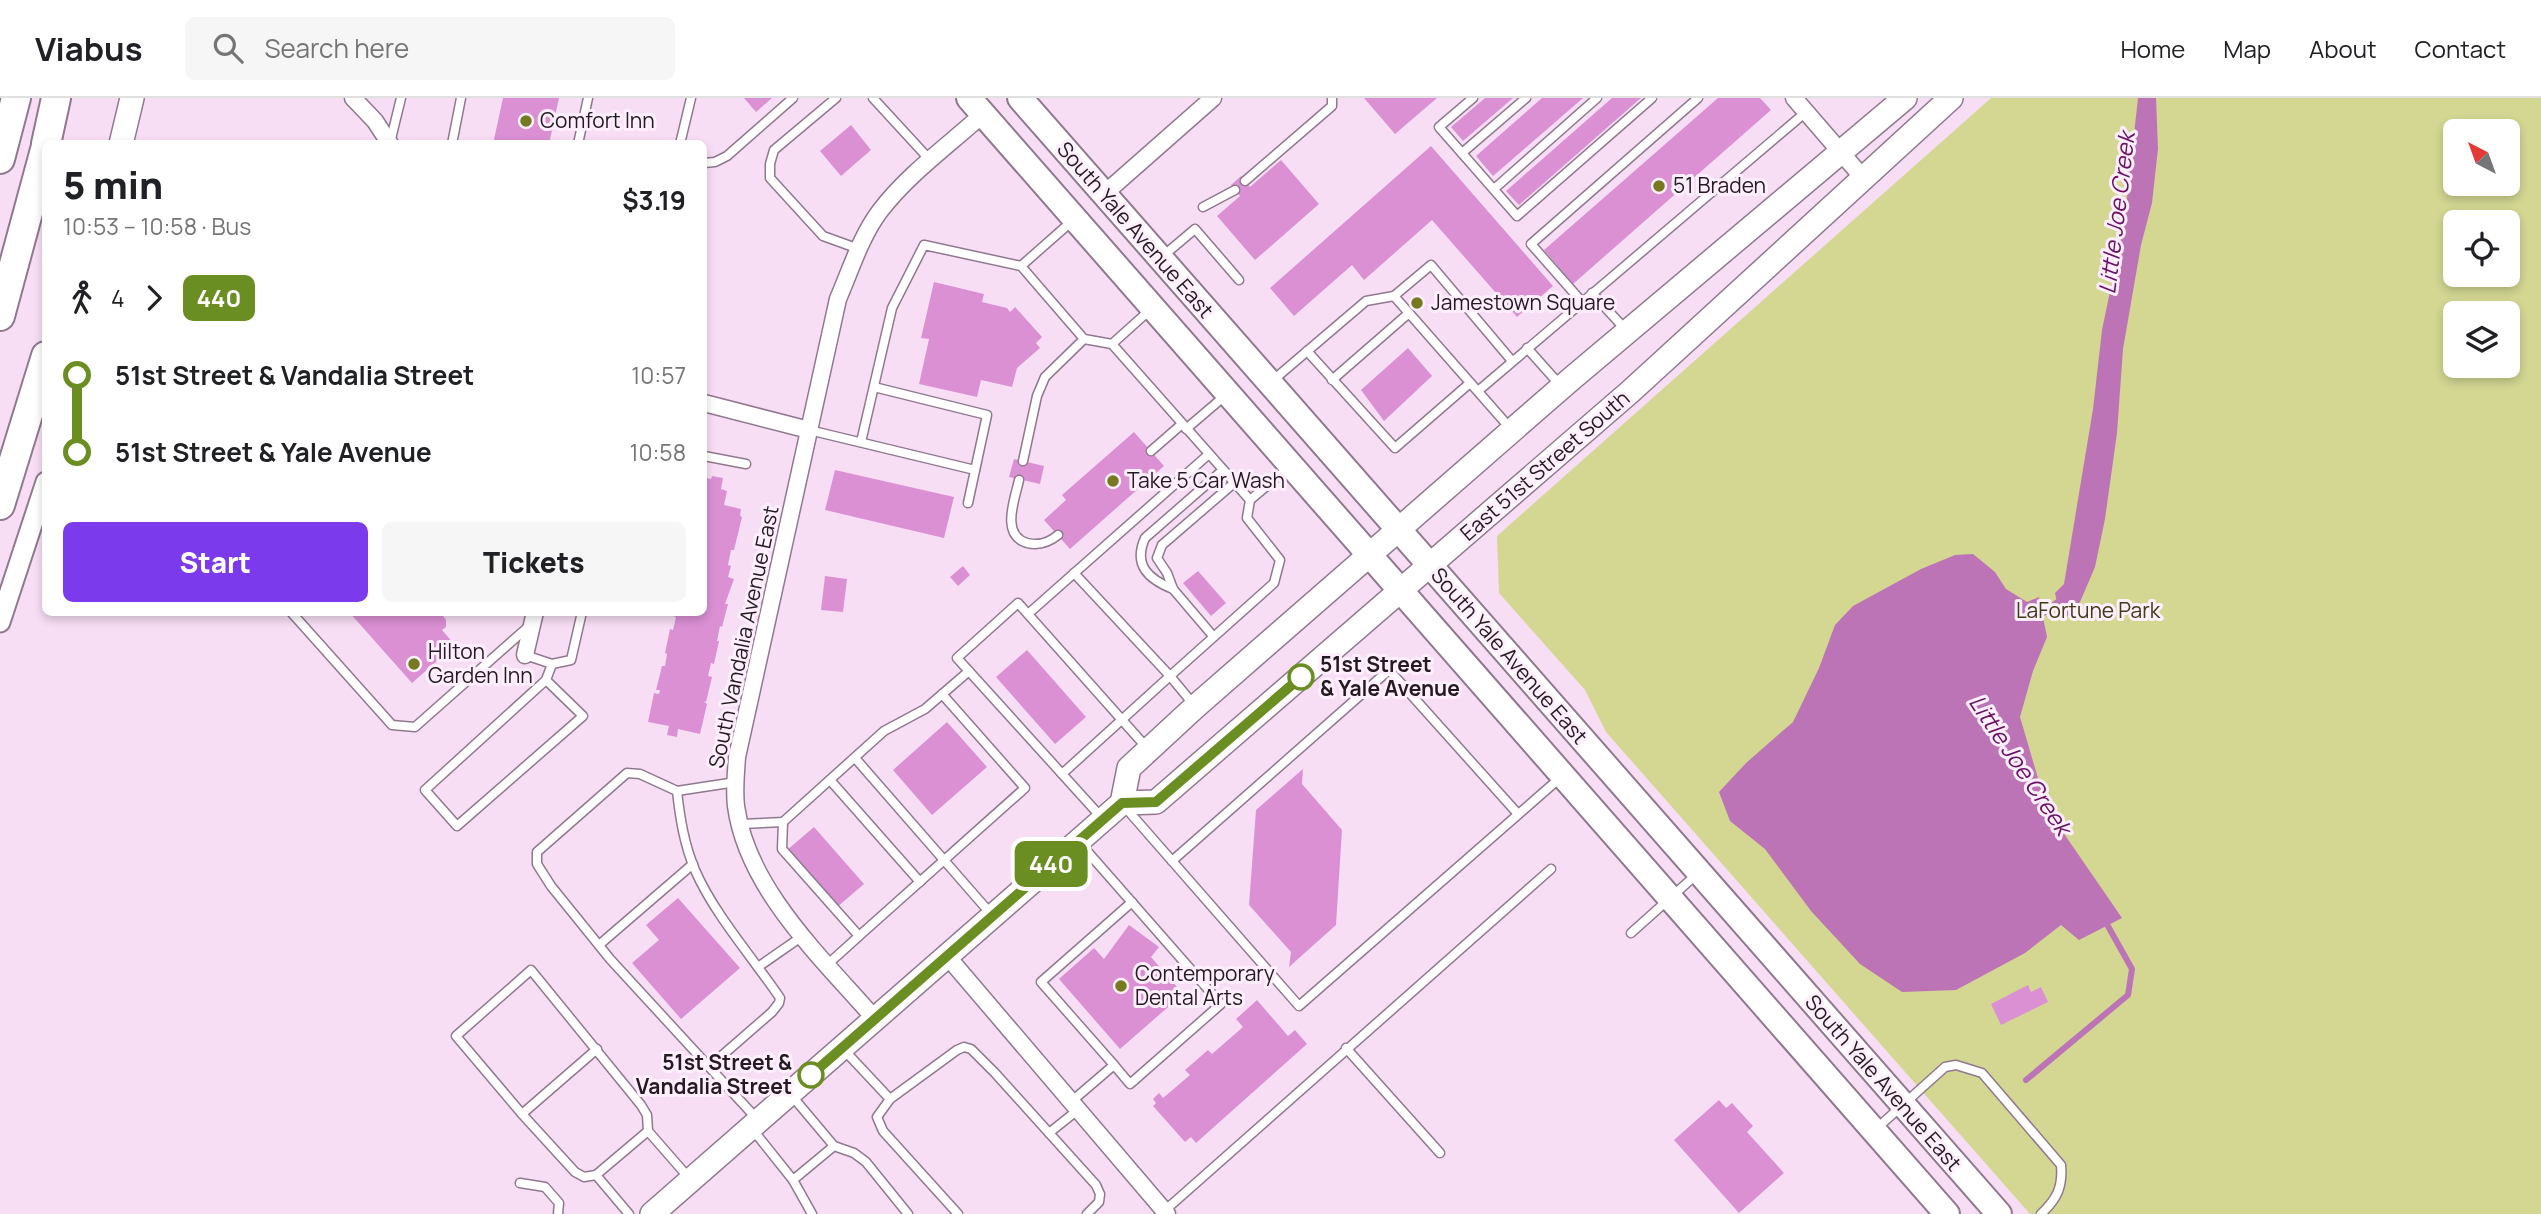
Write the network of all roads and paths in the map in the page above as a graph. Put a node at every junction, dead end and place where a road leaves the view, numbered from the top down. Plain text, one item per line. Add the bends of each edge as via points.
1 (16, 98) edge
2 (57, 98) edge
3 (132, 98) edge
4 (354, 98) edge
5 (401, 98) edge
6 (461, 98) edge
7 (588, 98) edge
8 (691, 98) edge
9 (793, 98) edge
10 (836, 98) edge
11 (873, 98) edge
12 (1020, 98) edge
13 (1213, 98) edge
14 (1332, 98) edge
15 (1473, 98) edge
16 (1526, 98) edge
17 (1597, 98) edge
18 (1651, 98) edge
19 (1698, 98) edge
20 (1794, 98) edge
21 (1905, 98) edge
22 (1951, 98) edge
23 (976, 106) edge
24 (1806, 111) junction
25 (47, 140) edge
26 (122, 140) edge
27 (387, 140) edge
28 (391, 140) edge
29 (453, 140) edge
30 (580, 140) edge
31 (681, 140) edge
32 (1841, 151) junction
33 (1462, 153) junction
34 (0, 159) edge
35 (42, 160) edge
36 (931, 161) junction
37 (707, 163) edge
38 (1864, 178) junction
39 (1245, 181) dead end
40 (1494, 189) junction
41 (1235, 190) dead end
42 (1104, 194) junction
43 (1203, 207) dead end
44 (1075, 219) junction
45 (859, 249) junction
46 (1161, 259) junction
47 (1021, 266) junction
48 (1239, 280) dead end
49 (1592, 293) junction
50 (1394, 296) junction
51 (1582, 302) junction
52 (1153, 308) junction
53 (1409, 313) junction
54 (0, 316) edge
55 (1628, 332) junction
56 (1084, 340) junction
57 (1112, 344) junction
58 (1527, 348) junction
59 (1307, 352) junction
60 (1512, 361) junction
61 (42, 369) edge
62 (1332, 380) junction
63 (1270, 383) junction
64 (1470, 383) junction
65 (874, 387) junction
66 (1562, 387) junction
67 (1478, 391) junction
68 (1228, 393) junction
69 (707, 404) edge
70 (1184, 426) junction
71 (809, 430) junction
72 (1512, 430) junction
73 (861, 442) junction
74 (1152, 451) dead end
75 (1209, 454) junction
76 (707, 457) edge
77 (1023, 461) dead end
78 (746, 464) dead end
79 (1292, 465) junction
80 (975, 470) junction
81 (1223, 470) junction
82 (1019, 480) dead end
83 (1234, 482) junction
84 (42, 494) edge
85 (1250, 500) junction
86 (968, 503) dead end
87 (0, 505) edge
88 (1399, 530) junction
89 (1058, 535) dead end
90 (1370, 555) junction
91 (1430, 565) junction
92 (1074, 573) junction
93 (1173, 589) junction
94 (1401, 590) junction
95 (1028, 614) junction
96 (295, 616) edge
97 (581, 616) edge
98 (534, 618) edge
99 (0, 622) edge
100 (1213, 636) junction
101 (525, 655) joint
102 (552, 664) junction
103 (969, 671) junction
104 (1170, 676) junction
105 (546, 680) junction
106 (942, 694) junction
107 (1195, 707) junction
108 (1122, 721) junction
109 (1149, 750) junction
110 (855, 758) junction
111 (1062, 774) junction
112 (1563, 775) junction
113 (830, 780) junction
114 (736, 782) junction
115 (677, 790) junction
116 (1122, 803) junction
117 (1518, 814) junction
118 (1103, 819) junction
119 (783, 822) junction
120 (741, 824) junction
121 (1078, 841) junction
122 (944, 860) junction
123 (1172, 861) junction
124 (694, 864) junction
125 (1551, 869) dead end
126 (1699, 873) junction
127 (920, 882) junction
128 (1670, 898) junction
129 (1132, 902) junction
130 (993, 915) junction
131 (1631, 933) dead end
132 (804, 935) junction
133 (859, 936) junction
134 (599, 945) junction
135 (947, 956) junction
136 (828, 964) junction
137 (758, 967) junction
138 (874, 1019) junction
139 (842, 1048) junction
140 (1346, 1048) junction
141 (597, 1049) junction
142 (1114, 1065) junction
143 (709, 1066) junction
144 (790, 1094) junction
145 (890, 1100) junction
146 (1075, 1105) junction
147 (1902, 1105) junction
148 (522, 1114) junction
149 (755, 1124) junction
150 (648, 1131) junction
151 (1874, 1131) junction
152 (1049, 1133) junction
153 (834, 1146) junction
154 (1440, 1153) dead end
155 (596, 1175) junction
156 (691, 1180) junction
157 (793, 1180) junction
158 (520, 1183) dead end
159 (1164, 1213) edge
160 (558, 1214) edge
161 (629, 1214) edge
162 (652, 1214) edge
163 (812, 1214) edge
164 (908, 1214) edge
165 (958, 1214) edge
166 (1087, 1214) edge
167 (1947, 1214) edge
168 (1999, 1214) edge
169 (2040, 1214) edge

1 - 34 highway
2 - 25 highway
3 - 26 main road
4 - 27 street
5 - 28 lane
6 - 29 lane
7 - 30 lane
8 - 31 lane
9 - 37 lane via 727,156
10 - 45 lane via 774,150 770,178 823,236
11 - 36 lane
12 - 42 main road, South Yale Avenue East
13 - 42 street
14 - 39 lane via 1332,106
15 - 33 lane via 1439,127
16 - 33 lane
17 - 40 lane
18 - 40 lane via 1517,216
19 - 51 lane via 1531,244
20 - 24 street
21 - 32 main road
22 - 38 main road, East 51st Street South
23 - 36 street, South Vandalia Avenue East
23 - 44 main road, South Yale Avenue East
24 - 32 street
24 - 49 lane
32 - 38 street
32 - 55 main road
33 - 40 lane
35 - 54 highway
36 - 45 street, South Vandalia Avenue East via 880,210
38 - 91 main road, East 51st Street South via 1632,391
41 - 43 lane
42 - 44 main road
42 - 46 main road, South Yale Avenue East
44 - 47 lane
44 - 52 main road, South Yale Avenue East
45 - 71 street, South Vandalia Avenue East via 838,299
46 - 48 lane via 1195,229
46 - 63 main road, South Yale Avenue East
47 - 56 lane
47 - 65 lane via 924,245 892,308
49 - 51 lane
49 - 55 lane
50 - 53 lane
50 - 59 lane via 1366,302
50 - 60 lane via 1432,265
51 - 58 lane
52 - 57 lane
52 - 68 main road, South Yale Avenue East
53 - 62 lane
53 - 64 lane
55 - 66 main road
56 - 57 lane
56 - 77 lane via 1045,377
57 - 70 lane
58 - 60 lane
58 - 66 lane
59 - 62 lane
59 - 63 lane
60 - 67 lane
61 - 87 highway
62 - 64 lane via 1395,449
63 - 88 main road, South Yale Avenue East
64 - 67 lane
65 - 73 lane
65 - 80 lane via 987,415
66 - 72 main road
67 - 72 lane
68 - 70 lane
68 - 79 main road, South Yale Avenue East
69 - 71 street
70 - 74 lane
70 - 75 lane
71 - 73 lane
71 - 114 street, South Vandalia Avenue East via 737,757
72 - 88 main road
73 - 80 lane
75 - 81 lane
75 - 92 lane
76 - 78 lane
79 - 85 lane
79 - 90 main road, South Yale Avenue East
80 - 86 lane
81 - 83 lane
81 - 93 lane via 1145,538 1142,564 1157,583
82 - 89 lane via 1011,520 1014,534 1033,544
83 - 85 lane
83 - 93 lane via 1162,545 1157,558
84 - 99 street
85 - 100 lane via 1247,518 1280,560 1274,583
88 - 90 main road
88 - 91 main road, South Yale Avenue East
90 - 94 main road, South Yale Avenue East
90 - 107 main road
91 - 94 main road, East 51st Street South
91 - 126 main road, South Yale Avenue East
92 - 95 lane
92 - 104 lane
93 - 100 lane
94 - 112 main road, South Yale Avenue East
94 - 116 main road, East 51st Street South via 1156,802
95 - 103 lane via 1018,603 957,658
95 - 108 lane
96 - 98 lane via 392,725 415,727
97 - 102 lane via 570,660
98 - 101 street
100 - 104 lane
101 - 102 lane
102 - 105 lane
103 - 106 lane
103 - 111 lane
104 - 107 lane
104 - 108 lane
105 - 105 lane via 583,716 457,826 425,790
106 - 110 lane via 884,732
106 - 122 lane via 1025,788
107 - 109 main road
108 - 109 lane
108 - 111 lane
109 - 116 main road via 1129,768
110 - 113 lane
110 - 122 lane
111 - 118 lane
112 - 117 lane
112 - 128 main road, South Yale Avenue East
113 - 119 lane
113 - 127 lane
114 - 115 lane
114 - 120 street, South Vandalia Avenue East
115 - 124 lane via 680,824
115 - 134 lane via 627,773 537,852 537,864 551,886
116 - 118 main road
116 - 123 lane
117 - 123 lane via 1390,670
117 - 123 lane via 1299,1006
118 - 121 main road
119 - 120 lane
119 - 133 lane via 782,849
120 - 132 street, South Vandalia Avenue East via 746,847 772,898
121 - 129 lane
121 - 130 main road
122 - 127 lane
122 - 130 lane
124 - 134 lane
124 - 137 lane
125 - 140 lane
126 - 128 lane
126 - 147 main road, South Yale Avenue East
127 - 133 lane
128 - 131 lane
128 - 151 main road, South Yale Avenue East
129 - 142 lane via 1041,982
129 - 142 lane via 1221,1004 1130,1084
130 - 135 main road
132 - 136 street, South Vandalia Avenue East
132 - 137 lane
133 - 136 lane
134 - 143 lane
135 - 138 main road
135 - 146 street
136 - 138 street, South Vandalia Avenue East
137 - 143 lane via 779,1003
138 - 139 main road
139 - 144 main road
139 - 145 lane
140 - 154 lane
140 - 159 lane
141 - 148 lane
141 - 148 lane via 531,970 456,1035
141 - 150 lane via 641,1105
142 - 146 lane
143 - 149 lane
144 - 149 main road
144 - 153 lane
145 - 152 lane via 964,1047 995,1073
145 - 165 lane via 877,1117 883,1130
146 - 152 lane
146 - 159 street
147 - 151 lane
147 - 168 main road, South Yale Avenue East
147 - 169 lane via 1945,1067 1956,1065 1982,1073 2061,1164 2059,1192
148 - 155 lane via 575,1172 584,1177
149 - 156 main road
149 - 157 lane
150 - 155 lane
150 - 156 lane
151 - 167 main road, South Yale Avenue East
152 - 166 lane via 1096,1185 1099,1202
153 - 157 lane
153 - 164 lane via 866,1162
155 - 161 lane
156 - 162 main road
157 - 163 lane
158 - 160 lane via 545,1187 559,1203

